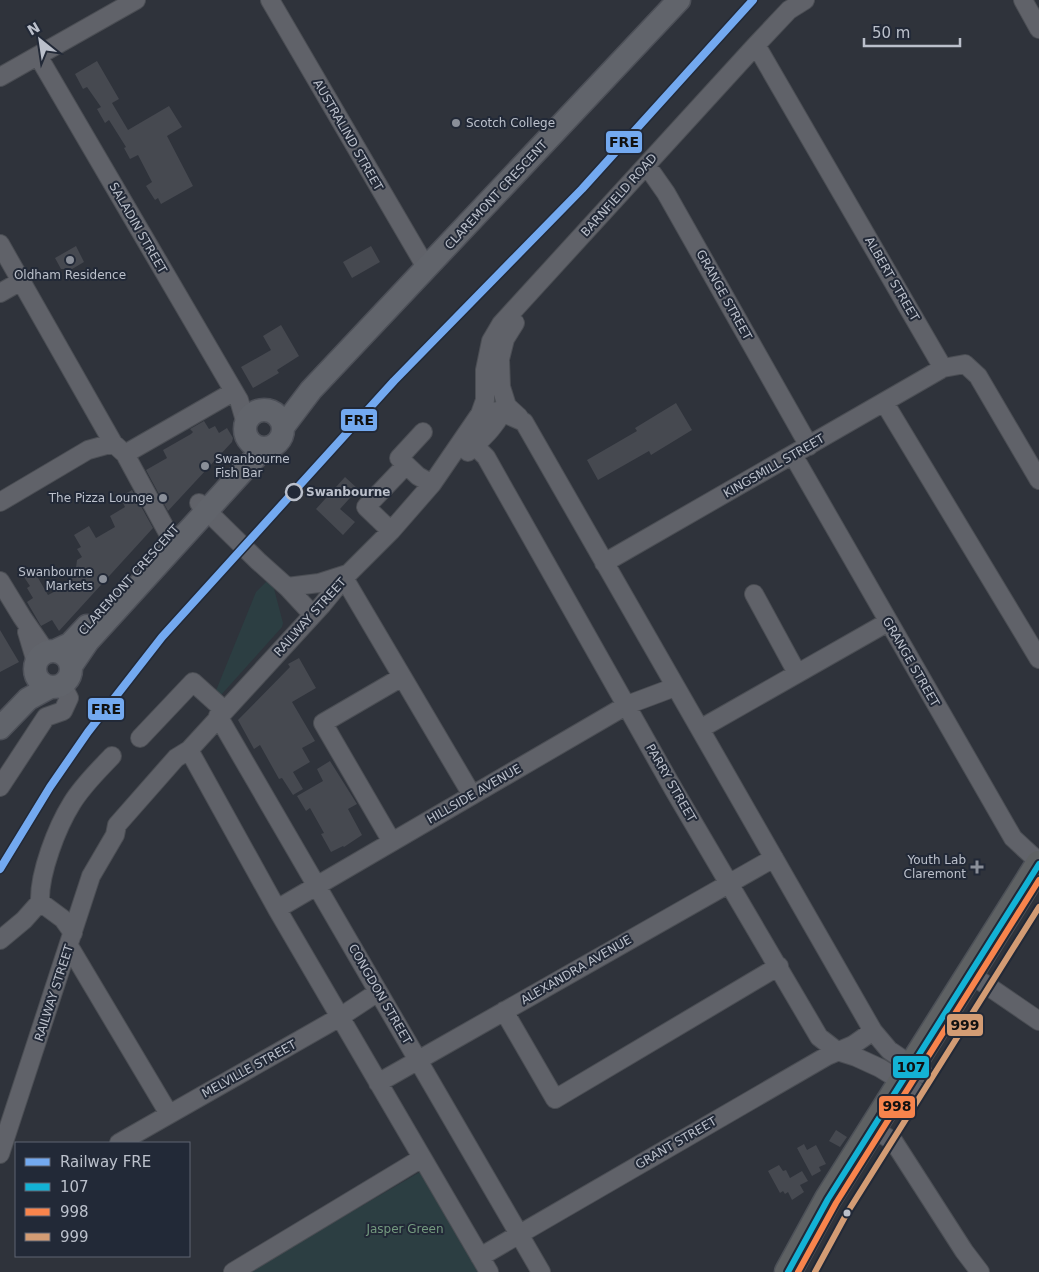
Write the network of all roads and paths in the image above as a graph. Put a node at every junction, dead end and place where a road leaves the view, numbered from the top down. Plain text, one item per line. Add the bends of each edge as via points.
1 (136, 0) edge
2 (270, 0) edge
3 (679, 0) edge
4 (805, 0) edge
5 (821, 0) edge
6 (1022, 0) edge
7 (1039, 29) edge
8 (760, 52) junction
9 (38, 56) junction
10 (1, 74) edge
11 (652, 173) junction
12 (0, 244) edge
13 (427, 269) junction
14 (21, 281) junction
15 (0, 293) edge
16 (943, 368) junction
17 (884, 402) junction
18 (504, 407) junction
19 (480, 414) junction
20 (248, 420) junction
21 (281, 422) junction
22 (422, 432) dead end
23 (471, 440) junction
24 (809, 446) junction
25 (119, 448) junction
26 (793, 455) junction
27 (406, 465) junction
28 (1039, 480) edge
29 (432, 484) junction
30 (0, 502) edge
31 (208, 512) junction
32 (391, 531) junction
33 (169, 535) junction
34 (604, 563) junction
35 (346, 576) junction
36 (0, 582) edge
37 (287, 586) junction
38 (754, 594) dead end
39 (317, 610) junction
40 (888, 622) junction
41 (1039, 659) edge
42 (51, 668) junction
43 (797, 673) junction
44 (402, 677) junction
45 (675, 687) junction
46 (627, 705) junction
47 (0, 713) edge
48 (221, 713) junction
49 (0, 728) edge
50 (700, 729) junction
51 (140, 738) dead end
52 (189, 750) junction
53 (112, 756) dead end
54 (6, 766) edge
55 (0, 787) edge
56 (472, 795) junction
57 (392, 842) junction
58 (774, 858) junction
59 (1039, 863) edge
60 (729, 882) junction
61 (317, 886) junction
62 (1039, 891) edge
63 (40, 902) junction
64 (276, 910) junction
65 (0, 940) edge
66 (71, 940) junction
67 (779, 966) junction
68 (982, 982) junction
69 (378, 992) junction
70 (504, 1011) junction
71 (340, 1018) junction
72 (1039, 1021) edge
73 (873, 1031) junction
74 (837, 1051) junction
75 (418, 1060) junction
76 (913, 1077) junction
77 (378, 1083) junction
78 (169, 1114) junction
79 (885, 1136) junction
80 (121, 1142) edge
81 (0, 1154) edge
82 (422, 1158) junction
83 (519, 1234) junction
84 (484, 1265) edge
85 (538, 1271) edge
86 (233, 1272) edge
87 (788, 1272) edge
88 (805, 1272) edge
89 (980, 1272) edge

1 - 9 street
2 - 13 street, AUSTRALIND STREET
3 - 13 main road, CLAREMONT CRESCENT
4 - 19 street, BARNFIELD ROAD via 789,10 756,45 500,324 491,341
5 - 8 street, BARNFIELD ROAD via 807,8
6 - 7 street
8 - 11 street, BARNFIELD ROAD
8 - 16 street, ALBERT STREET
9 - 10 street
9 - 20 street, SALADIN STREET
11 - 18 street, BARNFIELD ROAD via 509,330 500,359
11 - 24 street, GRANGE STREET via 671,201
12 - 14 street
13 - 21 main road, CLAREMONT CRESCENT
14 - 15 street
14 - 25 street
16 - 17 street, KINGSMILL STREET
16 - 28 street via 965,364 978,376
17 - 24 street, KINGSMILL STREET
17 - 41 street
18 - 19 street via 500,411
18 - 23 street, RAILWAY STREET
18 - 34 street via 507,406 524,422
19 - 23 street, RAILWAY STREET
20 - 21 main road via 261,410 267,410
20 - 21 main road, CLAREMONT CRESCENT via 276,444 280,439
20 - 25 street
20 - 31 main road, CLAREMONT CRESCENT
22 - 27 street via 399,458
23 - 29 street, RAILWAY STREET
23 - 46 street, PARRY STREET via 486,457
24 - 26 street, KINGSMILL STREET
25 - 30 street via 88,450
25 - 33 street
26 - 34 street, KINGSMILL STREET
26 - 40 street, GRANGE STREET
27 - 29 street
27 - 32 street via 366,507
29 - 32 street, RAILWAY STREET
31 - 33 main road, CLAREMONT CRESCENT
31 - 37 street
31 - 42 main road, CLAREMONT CRESCENT via 88,641
32 - 35 street, RAILWAY STREET
33 - 42 main road, CLAREMONT CRESCENT
34 - 45 street
35 - 37 street
35 - 39 street, RAILWAY STREET
35 - 44 street
36 - 42 street
37 - 39 street
38 - 43 street
39 - 48 street, RAILWAY STREET
40 - 43 street
40 - 59 street, GRANGE STREET via 1013,838
42 - 47 main road, CLAREMONT CRESCENT
42 - 49 main road, CLAREMONT CRESCENT via 28,699
42 - 54 street via 69,698 63,711 46,717
43 - 50 street
44 - 56 street
44 - 57 street via 323,723
45 - 46 street, HILLSIDE AVENUE
45 - 50 street
46 - 56 street, HILLSIDE AVENUE
46 - 60 street, PARRY STREET
48 - 51 street, CONGDON STREET via 193,682
48 - 52 street, RAILWAY STREET
48 - 61 street, CONGDON STREET
50 - 58 street
52 - 64 street
52 - 66 street, RAILWAY STREET via 184,765 127,830 115,835 91,876
53 - 63 street via 72,804 52,847 40,889
54 - 55 street
56 - 57 street, HILLSIDE AVENUE
57 - 61 street, HILLSIDE AVENUE
58 - 60 street, ALEXANDRA AVENUE
58 - 73 street
59 - 76 highway
60 - 67 street, PARRY STREET
60 - 70 street, ALEXANDRA AVENUE
61 - 64 street, HILLSIDE AVENUE
61 - 69 street, CONGDON STREET
62 - 68 highway
63 - 65 street
63 - 66 street via 63,919
64 - 71 street
66 - 78 street
66 - 81 street, RAILWAY STREET
67 - 70 street via 555,1099
67 - 74 street, PARRY STREET via 820,1037
68 - 72 street
68 - 76 highway
69 - 71 street, MELVILLE STREET
69 - 75 street, CONGDON STREET
70 - 75 street, ALEXANDRA AVENUE
71 - 77 street
71 - 78 street, MELVILLE STREET
73 - 74 street, GRANT STREET via 853,1045
73 - 76 street
74 - 76 street, PARRY STREET
74 - 83 street, GRANT STREET
75 - 77 street, ALEXANDRA AVENUE
75 - 83 street, CONGDON STREET
76 - 79 highway
76 - 87 highway via 828,1199
77 - 82 street
78 - 80 street, MELVILLE STREET
79 - 88 highway via 839,1209
79 - 89 street via 894,1142
82 - 84 street
82 - 86 street
83 - 84 street, GRANT STREET
83 - 85 street, CONGDON STREET

